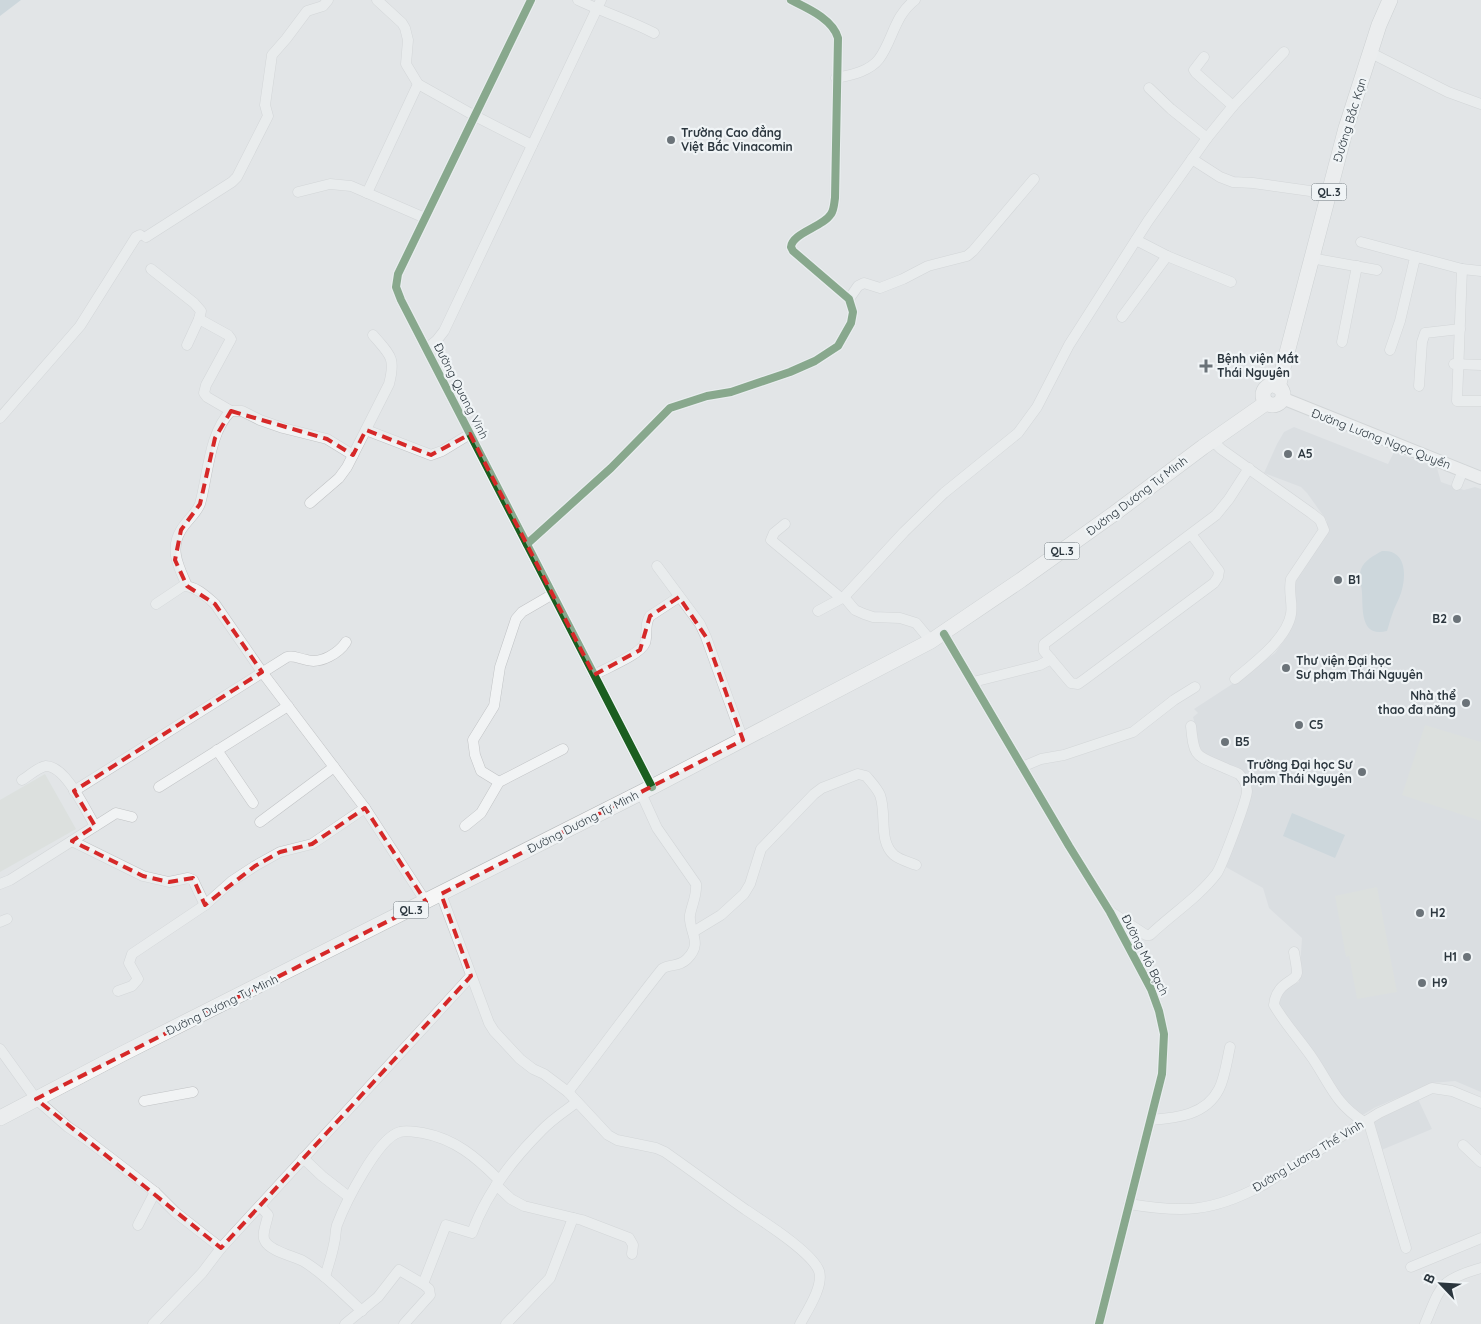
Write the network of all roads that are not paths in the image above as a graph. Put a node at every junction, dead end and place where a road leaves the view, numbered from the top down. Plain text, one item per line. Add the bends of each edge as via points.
1 (328, 0) edge
2 (377, 0) edge
3 (531, 0) edge
4 (578, 0) edge
5 (791, 0) edge
6 (915, 0) edge
7 (1390, 0) edge
8 (599, 4) edge
9 (654, 33) dead end
10 (1284, 52) dead end
11 (1371, 53) junction
12 (1204, 57) dead end
13 (836, 78) junction
14 (418, 84) junction
15 (1149, 88) dead end
16 (1481, 104) edge
17 (1233, 106) junction
18 (475, 116) junction
19 (1207, 138) junction
20 (532, 145) junction
21 (1192, 159) junction
22 (1034, 179) dead end
23 (298, 192) dead end
24 (367, 192) junction
25 (1328, 196) junction
26 (425, 218) junction
27 (1136, 240) junction
28 (1361, 242) dead end
29 (1167, 256) junction
30 (1417, 257) junction
31 (1311, 258) junction
32 (1357, 266) junction
33 (151, 269) dead end
34 (1462, 269) junction
35 (1378, 270) dead end
36 (1481, 271) edge
37 (1231, 282) dead end
38 (848, 299) junction
39 (1122, 317) dead end
40 (199, 319) junction
41 (1460, 329) junction
42 (373, 335) dead end
43 (1342, 342) dead end
44 (187, 346) dead end
45 (426, 349) junction
46 (1390, 350) dead end
47 (1456, 365) junction
48 (1481, 365) edge
49 (1419, 386) dead end
50 (1280, 392) junction
51 (1481, 401) edge
52 (232, 411) junction
53 (0, 418) edge
54 (366, 430) junction
55 (470, 434) junction
56 (1212, 440) junction
57 (353, 456) junction
58 (1249, 468) junction
59 (1463, 470) junction
60 (1481, 478) edge
61 (1458, 485) dead end
62 (310, 503) dead end
63 (786, 524) dead end
64 (1191, 534) junction
65 (527, 544) junction
66 (657, 566) dead end
67 (187, 586) junction
68 (553, 594) junction
69 (680, 597) junction
70 (843, 597) junction
71 (156, 604) dead end
72 (818, 610) dead end
73 (938, 638) junction
74 (346, 642) dead end
75 (1051, 659) junction
76 (262, 672) junction
77 (594, 675) junction
78 (1235, 679) dead end
79 (973, 682) junction
80 (1195, 688) dead end
81 (288, 706) junction
82 (1191, 726) dead end
83 (743, 740) junction
84 (217, 750) junction
85 (563, 750) dead end
86 (334, 767) junction
87 (1022, 767) junction
88 (22, 780) dead end
89 (499, 782) junction
90 (159, 787) dead end
91 (646, 790) junction
92 (74, 791) junction
93 (253, 803) dead end
94 (365, 808) junction
95 (132, 817) dead end
96 (260, 822) dead end
97 (95, 826) junction
98 (465, 826) dead end
99 (72, 841) junction
100 (916, 865) dead end
101 (0, 884) edge
102 (441, 894) junction
103 (426, 902) junction
104 (204, 905) junction
105 (1110, 912) junction
106 (693, 932) junction
107 (1294, 952) dead end
108 (471, 976) junction
109 (118, 992) dead end
110 (1230, 1047) dead end
111 (0, 1049) edge
112 (193, 1092) dead end
113 (568, 1092) junction
114 (36, 1099) junction
115 (144, 1101) dead end
116 (577, 1102) junction
117 (1481, 1103) edge
118 (0, 1118) edge
119 (1151, 1120) junction
120 (1366, 1121) junction
121 (1463, 1145) dead end
122 (304, 1158) junction
123 (1481, 1162) edge
124 (498, 1182) junction
125 (155, 1192) junction
126 (349, 1197) junction
127 (1129, 1204) junction
128 (260, 1206) junction
129 (573, 1218) junction
130 (138, 1225) dead end
131 (1481, 1238) edge
132 (221, 1248) junction
133 (1406, 1248) dead end
134 (632, 1254) dead end
135 (1411, 1267) dead end
136 (1481, 1268) edge
137 (326, 1277) junction
138 (424, 1284) junction
139 (362, 1312) junction
140 (153, 1324) edge
141 (345, 1324) edge
142 (404, 1324) edge
143 (506, 1324) edge
144 (800, 1324) edge
145 (1099, 1324) edge
146 (1425, 1324) edge

1 - 53 street via 323,6 307,11 272,55 265,105 268,116 236,177 143,236 136,237 80,326
2 - 14 street via 405,28 408,40 406,64
3 - 18 street, Đường Quang Vinh
4 - 8 street
5 - 13 street via 815,13 837,33
6 - 13 street via 905,8 872,66 856,74
7 - 11 highway, Đường Bắc Kạn / QL.3
8 - 9 street
8 - 20 street
10 - 17 street
11 - 16 street via 1448,92
11 - 25 highway, Đường Bắc Kạn / QL.3
12 - 17 street via 1194,70
13 - 38 street via 833,209 826,220 794,239 791,247
14 - 18 street
14 - 24 street
15 - 19 street
17 - 19 street
18 - 20 street
18 - 26 street, Đường Quang Vinh
19 - 21 street
20 - 45 street via 444,331
21 - 25 street via 1233,182
21 - 27 street
22 - 38 street via 973,252 928,266 880,288 864,283
23 - 24 street via 330,184
24 - 26 street
25 - 31 highway, Đường Bắc Kạn / QL.3
26 - 45 street, Đường Quang Vinh via 398,274 396,286
27 - 29 street
27 - 70 street via 1069,346 1037,407 1018,433 944,493
28 - 30 street
29 - 37 street
29 - 39 street
30 - 34 street
30 - 46 street
31 - 32 street
31 - 50 highway, Đường Bắc Kạn / QL.3
32 - 35 street
32 - 43 street
33 - 40 street via 198,306 201,311
34 - 36 street
34 - 41 street
38 - 65 street via 851,323 838,346 816,362 790,372 670,408
40 - 44 street
40 - 52 street via 230,337 204,393
41 - 47 street
41 - 49 street via 1425,332
42 - 54 street via 388,353 392,370 389,384
45 - 55 street, Đường Quang Vinh
47 - 48 street
47 - 51 street via 1457,401
50 - 56 highway, Đường Dương Tự Minh / QL.3 via 1268,386 1264,390 1266,403
50 - 59 main road, Đường Lương Ngọc Quyến
52 - 57 street via 242,411 283,428 327,439
52 - 67 street via 214,438 200,504 178,538 176,560
54 - 55 street via 431,455 442,452
54 - 57 street
55 - 65 street, Đường Quang Vinh
56 - 58 street
56 - 73 highway, Đường Dương Tự Minh / QL.3
57 - 62 street via 339,478
58 - 64 street via 1222,508
58 - 78 street via 1320,520 1324,530 1291,579 1291,615 1284,630 1270,649
59 - 60 main road, Đường Lương Ngọc Quyến
59 - 61 street
63 - 70 street, Đường Mỏ Bạch via 774,533 771,540
64 - 75 street via 1048,640 1044,651
64 - 75 street via 1219,571 1214,583 1078,684 1071,683
65 - 68 street, Đường Quang Vinh
66 - 69 street
67 - 71 street
67 - 76 street via 215,604
68 - 77 street, Đường Quang Vinh
68 - 89 street via 516,619 500,667 494,706 473,740 474,755 481,771
69 - 77 street via 650,616 646,639 640,650
69 - 83 street via 706,637
70 - 72 street
70 - 73 street, Đường Mỏ Bạch via 855,610 864,614 916,623
73 - 79 street, Đường Mỏ Bạch
73 - 83 highway, Đường Dương Tự Minh / QL.3
74 - 76 street via 340,650 319,659 288,657
75 - 79 street via 1040,665
76 - 81 street
76 - 92 street
77 - 91 street, Đường Quang Vinh
79 - 87 street, Đường Mỏ Bạch
80 - 87 street via 1133,732 1064,755 1041,758
81 - 84 street
81 - 86 street
82 - 105 street via 1196,754 1238,774 1247,792 1218,871 1150,935
83 - 91 highway, Đường Dương Tự Minh / QL.3
84 - 90 street
84 - 93 street
85 - 89 street
86 - 94 street
86 - 96 street
87 - 105 street, Đường Mỏ Bạch
88 - 92 street via 48,766 60,771
89 - 98 street via 481,813
91 - 102 highway, Đường Dương Tự Minh / QL.3
91 - 106 street, Đường Quang Vinh via 657,828 696,884 690,920
92 - 97 street
94 - 103 street
94 - 104 street via 312,844 280,852 255,866
95 - 97 street via 116,814
97 - 99 street
99 - 101 street
99 - 104 street via 143,876 170,882 193,880
100 - 106 street via 899,858 889,848 879,793 866,776 858,774 822,788 808,799 761,849 744,894 721,915
102 - 103 highway, Đường Dương Tự Minh / QL.3
102 - 108 street
103 - 114 highway, Đường Dương Tự Minh / QL.3
104 - 109 street via 132,954 129,963 138,979 132,986
105 - 119 street, Đường Mỏ Bạch via 1151,989 1164,1034 1162,1074
106 - 113 street, Đường Quang Vinh via 696,941 688,958 679,965 662,969
107 - 120 street via 1297,974 1276,993 1274,1004 1337,1100 1352,1114
108 - 113 street via 494,1031 532,1069
108 - 122 street
110 - 119 street via 1219,1089 1208,1103 1188,1114
111 - 114 street
112 - 115 street
113 - 116 street
114 - 118 highway, Đường Dương Tự Minh / QL.3
114 - 125 street
116 - 124 street via 542,1130
116 - 144 street via 608,1135 665,1152 776,1229 812,1261 820,1281
117 - 120 street, Đường Lương Thế Vinh via 1452,1090 1432,1088
119 - 127 street, Đường Mỏ Bạch
120 - 127 street, Đường Lương Thế Vinh via 1261,1186 1220,1205 1191,1209
120 - 133 street
121 - 123 street
122 - 126 street
122 - 128 street
124 - 126 street via 464,1148 433,1135 400,1132 383,1145
124 - 129 street via 511,1198 524,1206
124 - 138 street via 472,1232 446,1224
125 - 130 street
125 - 132 street
126 - 137 street via 337,1226
127 - 145 street, Đường Mỏ Bạch
128 - 132 street
128 - 137 street via 268,1215 266,1243 303,1261
129 - 134 street via 630,1238
129 - 143 street via 550,1278
131 - 135 street
132 - 140 street via 202,1274
136 - 146 street via 1459,1274 1443,1285
137 - 139 street
138 - 139 street via 399,1270 378,1298
138 - 142 street via 430,1295
139 - 141 street

